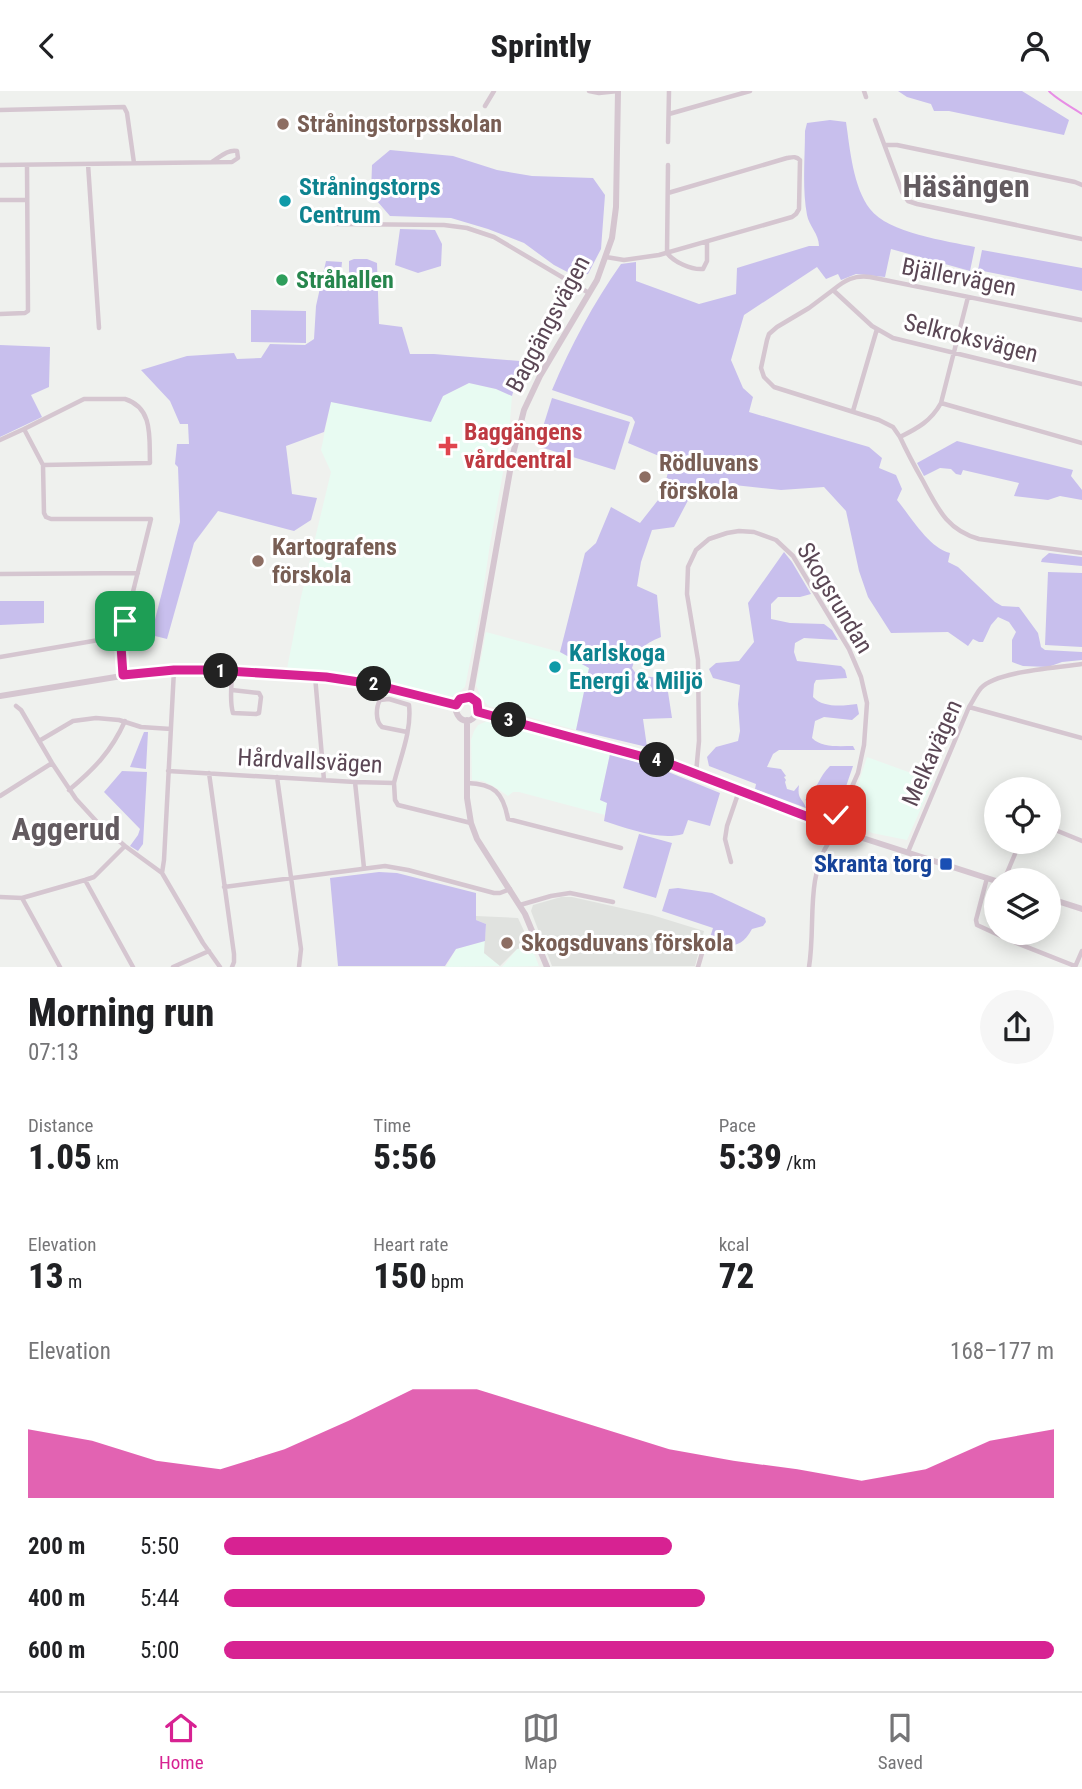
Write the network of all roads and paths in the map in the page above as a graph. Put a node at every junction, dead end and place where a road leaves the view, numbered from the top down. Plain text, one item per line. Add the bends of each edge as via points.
1 (494, 91) edge
2 (589, 91) edge
3 (618, 91) edge
4 (669, 91) edge
5 (750, 91) edge
6 (485, 106) dead end
7 (0, 110) edge
8 (668, 114) junction
9 (875, 120) dead end
10 (668, 142) dead end
11 (884, 145) junction
12 (212, 162) junction
13 (134, 163) junction
14 (88, 164) junction
15 (0, 165) edge
16 (27, 165) junction
17 (668, 165) dead end
18 (1082, 185) edge
19 (668, 193) junction
20 (0, 200) edge
21 (27, 200) junction
22 (353, 223) junction
23 (1082, 239) edge
24 (707, 242) junction
25 (667, 253) junction
26 (606, 257) junction
27 (833, 290) junction
28 (589, 293) junction
29 (968, 297) junction
30 (0, 314) edge
31 (1082, 320) edge
32 (99, 328) dead end
33 (877, 329) junction
34 (953, 354) junction
35 (1082, 384) edge
36 (941, 403) junction
37 (853, 411) junction
38 (24, 429) junction
39 (900, 437) junction
40 (0, 440) edge
41 (1082, 443) edge
42 (43, 465) junction
43 (1082, 553) edge
44 (138, 573) junction
45 (0, 574) edge
46 (122, 636) junction
47 (0, 657) edge
48 (1082, 664) edge
49 (174, 670) junction
50 (232, 672) junction
51 (123, 675) junction
52 (315, 676) junction
53 (232, 690) junction
54 (0, 695) edge
55 (470, 697) junction
56 (456, 705) junction
57 (16, 706) dead end
58 (969, 707) junction
59 (478, 712) junction
60 (467, 720) junction
61 (125, 721) junction
62 (171, 729) junction
63 (407, 732) junction
64 (1082, 738) edge
65 (39, 741) junction
66 (51, 763) junction
67 (168, 771) junction
68 (209, 773) junction
69 (696, 773) junction
70 (277, 778) junction
71 (324, 780) junction
72 (355, 782) junction
73 (394, 783) junction
74 (467, 783) junction
75 (69, 790) junction
76 (739, 791) junction
77 (0, 796) edge
78 (839, 816) junction
79 (471, 823) junction
80 (824, 823) junction
81 (1061, 832) edge
82 (847, 833) junction
83 (830, 840) junction
84 (1082, 841) edge
85 (125, 846) junction
86 (621, 848) dead end
87 (908, 852) junction
88 (732, 862) dead end
89 (364, 868) junction
90 (162, 873) junction
91 (984, 877) edge
92 (291, 878) junction
93 (85, 880) junction
94 (225, 887) junction
95 (510, 888) junction
96 (984, 892) edge
97 (0, 897) edge
98 (22, 898) junction
99 (613, 902) dead end
100 (1061, 902) edge
101 (520, 905) junction
102 (1082, 909) edge
103 (984, 928) edge
104 (705, 943) dead end
105 (1022, 945) edge
106 (209, 951) junction
107 (1082, 951) edge
108 (1074, 966) edge
109 (60, 967) edge
110 (133, 967) edge
111 (173, 967) edge
112 (219, 967) edge
113 (233, 967) edge
114 (299, 967) edge
115 (547, 967) edge
116 (698, 967) edge
117 (809, 967) edge

1 - 6 street
2 - 3 street
3 - 26 street, Baggängsvägen via 616,207
4 - 8 street
5 - 8 street
7 - 13 street via 124,107
8 - 10 street
9 - 11 street
11 - 18 street
11 - 23 street via 902,192 912,203
12 - 12 street via 231,150 237,152 238,159 232,162
12 - 13 street
13 - 14 street
14 - 16 street
14 - 32 street
15 - 16 street
16 - 21 street
17 - 19 street
19 - 24 street via 793,156 800,160 796,214
19 - 25 street
20 - 21 street
21 - 30 street via 28,311
22 - 22 street via 330,223 329,215 341,209
22 - 28 street via 476,230
24 - 25 street
24 - 25 street via 703,269 674,260
25 - 26 street via 624,260
26 - 28 street, Baggängsvägen
27 - 29 street, Bjällervägen via 848,279 863,276
27 - 33 street, Selkroksvägen
27 - 37 street via 772,330 766,340 762,373 780,390
28 - 55 street, Baggängsvägen via 524,410
29 - 31 street, Bjällervägen
29 - 34 street
33 - 34 street, Selkroksvägen via 899,340
33 - 37 street
34 - 35 street, Selkroksvägen
34 - 36 street
36 - 39 street via 927,422
36 - 41 street
37 - 39 street via 886,422
38 - 40 street
38 - 42 street
38 - 42 street via 92,398 131,400 149,422 150,463
39 - 43 street via 936,506 964,534
42 - 44 street via 47,517 151,519
44 - 45 street
44 - 46 street
46 - 47 street
46 - 51 street
48 - 58 street, Melkavägen via 991,681
49 - 50 street
49 - 51 street
49 - 62 street
50 - 52 street
50 - 53 street
51 - 54 street
52 - 56 street via 362,681
52 - 71 street
53 - 53 street via 233,713 259,713 259,693
55 - 56 street
55 - 59 street via 477,702
56 - 60 street via 457,715
57 - 65 street
58 - 64 street
58 - 87 street, Melkavägen
59 - 60 street
59 - 69 street
60 - 74 street
61 - 62 street
61 - 65 street via 107,717 73,721
61 - 75 street via 104,757
62 - 67 street
63 - 63 street via 409,705 380,700 379,725
63 - 73 street
65 - 66 street
66 - 75 street
66 - 77 street
67 - 68 street, Hårdvallsvägen
67 - 90 street
68 - 70 street, Hårdvallsvägen
68 - 94 street
69 - 76 street
69 - 78 street, Skogsrundan via 698,660 687,594 688,567 696,550 709,539 754,532 776,540 793,556 861,677 867,702 864,745 858,776
70 - 71 street, Hårdvallsvägen
70 - 92 street
71 - 72 street, Hårdvallsvägen
72 - 73 street, Hårdvallsvägen
72 - 89 street
73 - 79 street, Hårdvallsvägen via 398,805
74 - 79 street
74 - 86 street via 486,785 499,793 508,819
75 - 85 street
76 - 80 street
76 - 88 street via 725,839
78 - 80 street via 830,816
78 - 82 street via 847,823
79 - 95 street
80 - 83 street
81 - 84 street
82 - 83 street via 839,841
82 - 87 street
83 - 117 street via 814,878
85 - 90 street
85 - 93 street via 94,877
87 - 91 street
89 - 92 street
89 - 95 street via 394,867 494,893
90 - 106 street
92 - 94 street
92 - 114 street via 301,949
93 - 98 street
93 - 110 street
94 - 113 street
95 - 101 street
96 - 103 street via 976,920
97 - 98 street
98 - 109 street
99 - 101 street via 570,893
100 - 102 street
101 - 115 street
104 - 116 street
105 - 108 street
106 - 111 street
106 - 112 street
107 - 108 street

